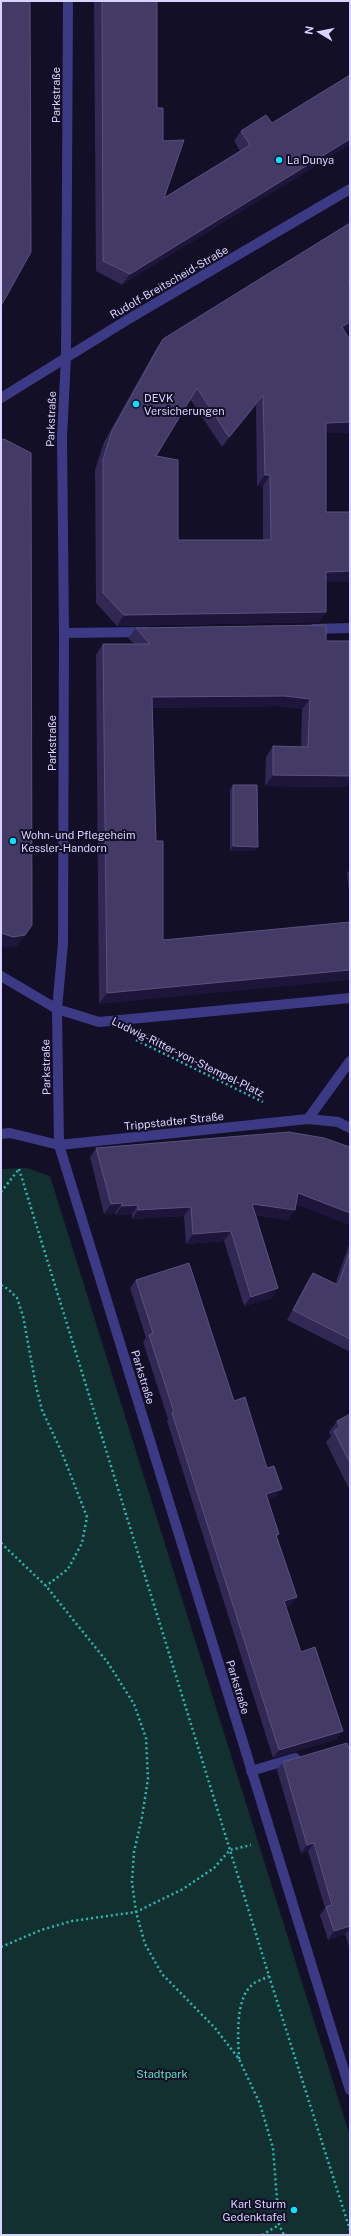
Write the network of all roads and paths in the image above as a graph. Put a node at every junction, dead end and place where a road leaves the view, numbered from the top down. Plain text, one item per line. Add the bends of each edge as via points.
1 (68, 1) edge
2 (350, 190) edge
3 (66, 357) junction
4 (1, 398) edge
5 (350, 628) edge
6 (302, 629) edge
7 (159, 631) edge
8 (64, 633) junction
9 (1, 976) edge
10 (350, 998) edge
11 (58, 1009) junction
12 (132, 1038) dead end
13 (350, 1061) edge
14 (308, 1119) junction
15 (290, 1120) junction
16 (350, 1128) edge
17 (1, 1134) edge
18 (59, 1145) junction
19 (1, 1192) edge
20 (1, 1285) edge
21 (1, 1543) edge
22 (46, 1586) junction
23 (308, 1755) edge
24 (251, 1771) junction
25 (230, 1850) junction
26 (136, 1912) junction
27 (1, 1947) edge
28 (269, 1976) junction
29 (239, 2060) junction
30 (350, 2090) edge
31 (279, 2225) junction
32 (350, 2230) edge
33 (262, 2235) edge
34 (284, 2235) edge

1 - 3 street, Parkstraße
2 - 3 street, Rudolf-Breitscheid-Straße
3 - 4 street, Rudolf-Breitscheid-Straße
3 - 8 street, Parkstraße via 62,437
5 - 6 street
7 - 8 street
8 - 11 street, Parkstraße via 63,943
9 - 11 street
10 - 11 street via 99,1022
11 - 18 street, Parkstraße
12 - 15 path, Ludwig-Ritter-von-Stempel-Platz via 259,1099
13 - 14 street
14 - 15 street, Trippstadter Straße
14 - 16 street, Trippstadter Straße via 338,1122
15 - 18 street, Trippstadter Straße
17 - 18 street, Trippstadter Straße via 10,1133
18 - 24 street, Parkstraße
19 - 25 path via 19,1169
20 - 22 path via 8,1289 19,1304 42,1410 87,1517 82,1543 68,1569
21 - 22 path
22 - 26 path via 108,1663 134,1704 146,1738 148,1779 133,1859 132,1882
23 - 24 street
24 - 30 street, Parkstraße
25 - 26 path via 214,1868 183,1889
25 - 28 path
26 - 27 path via 47,1928
26 - 29 path via 145,1944 162,1974 215,2028
28 - 29 path via 252,1984 244,1995 240,2011
28 - 32 path
29 - 31 path via 260,2104 273,2148
31 - 33 path
31 - 34 path

